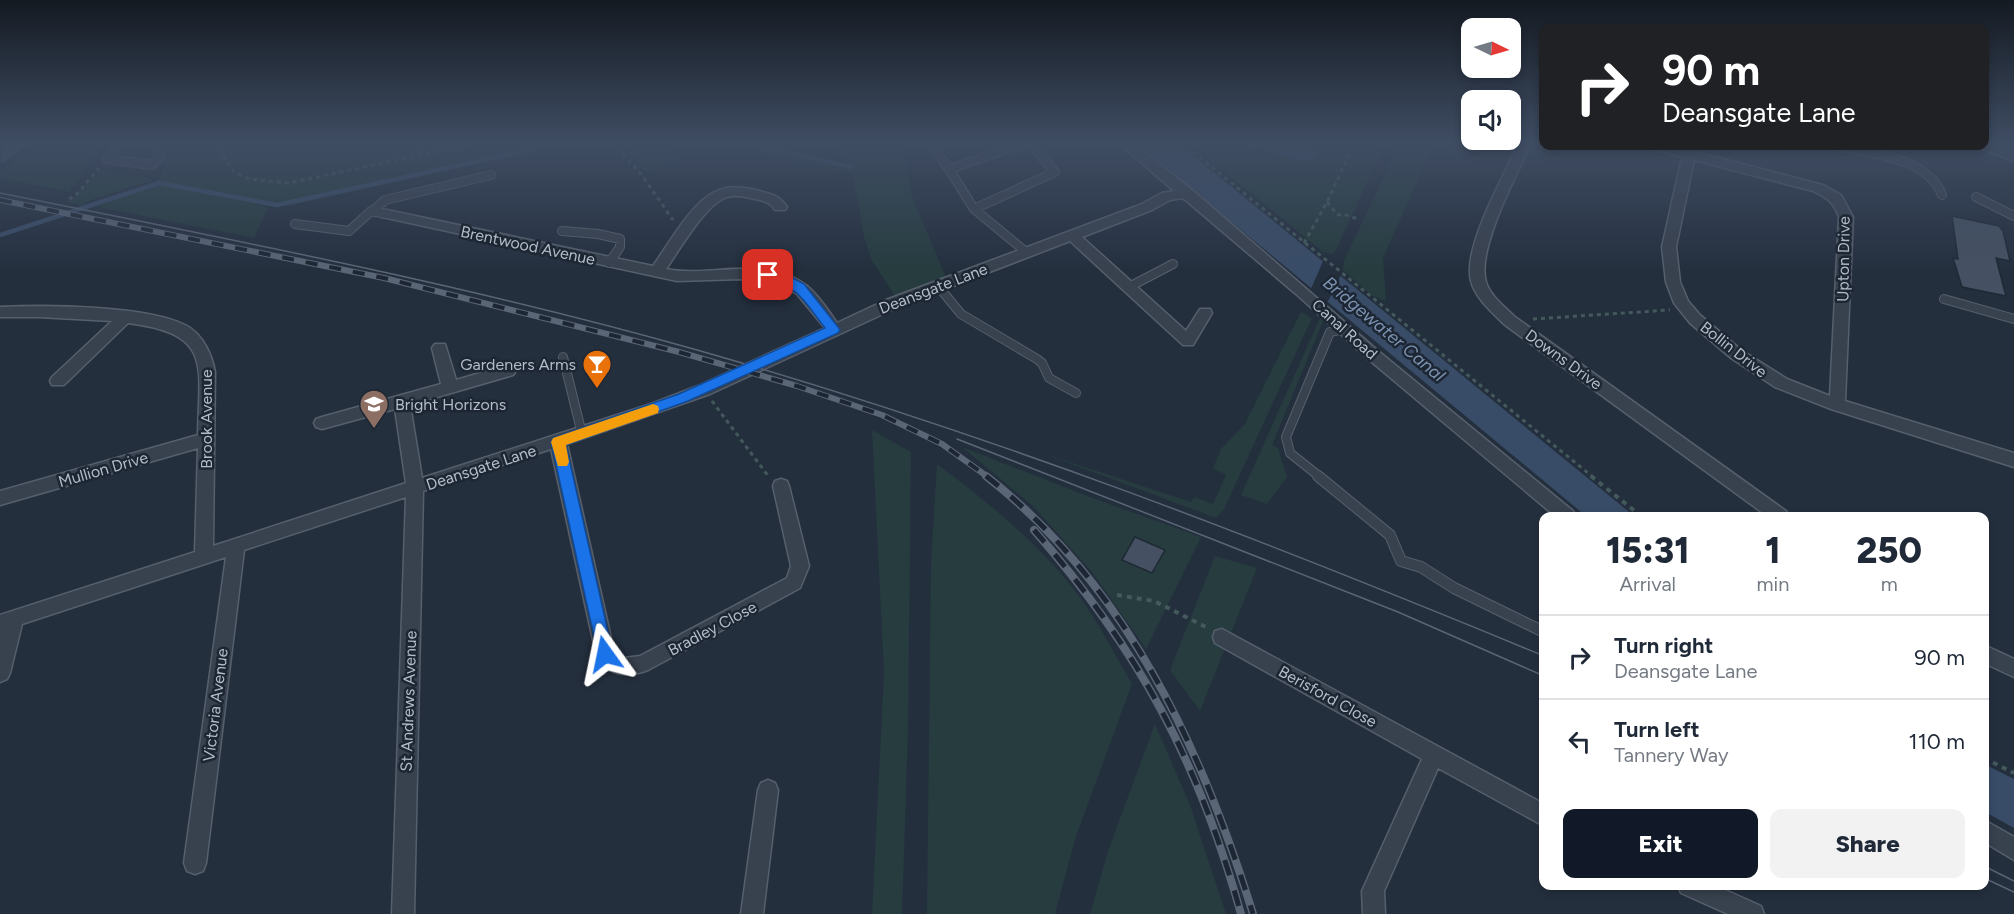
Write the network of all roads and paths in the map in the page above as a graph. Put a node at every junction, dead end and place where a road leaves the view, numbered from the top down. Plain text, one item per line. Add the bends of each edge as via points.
1 (85, 185) edge
2 (450, 185) edge
3 (648, 185) edge
4 (959, 185) edge
5 (1027, 185) edge
6 (1176, 185) edge
7 (1233, 185) edge
8 (1335, 185) edge
9 (1507, 185) edge
10 (1682, 185) edge
11 (1807, 185) edge
12 (1940, 185) edge
13 (1187, 194) junction
14 (1942, 195) dead end
15 (1976, 197) dead end
16 (69, 199) dead end
17 (1327, 202) junction
18 (411, 205) dead end
19 (780, 207) dead end
20 (974, 209) junction
21 (386, 214) junction
22 (2014, 216) edge
23 (1358, 219) dead end
24 (295, 224) dead end
25 (692, 224) junction
26 (561, 231) dead end
27 (1071, 234) junction
28 (1304, 243) junction
29 (1026, 252) junction
30 (609, 263) junction
31 (1173, 264) dead end
32 (656, 272) junction
33 (938, 286) junction
34 (1129, 287) junction
35 (1944, 299) dead end
36 (1685, 309) junction
37 (0, 312) edge
38 (1205, 313) dead end
39 (124, 318) junction
40 (2014, 319) edge
41 (1510, 321) junction
42 (1344, 329) junction
43 (834, 330) junction
44 (440, 348) dead end
45 (563, 357) dead end
46 (508, 371) dead end
47 (58, 381) dead end
48 (450, 388) junction
49 (704, 390) junction
50 (1076, 393) dead end
51 (402, 401) junction
52 (1837, 405) junction
53 (322, 423) dead end
54 (582, 434) junction
55 (207, 439) junction
56 (558, 442) junction
57 (2014, 460) edge
58 (781, 486) joint
59 (415, 488) junction
60 (0, 498) edge
61 (1562, 512) edge
62 (1636, 512) edge
63 (1774, 512) edge
64 (236, 546) junction
65 (204, 556) junction
66 (1117, 595) dead end
67 (7, 621) edge
68 (1539, 630) edge
69 (1222, 637) joint
70 (1989, 656) edge
71 (2014, 668) edge
72 (0, 673) edge
73 (1434, 755) junction
74 (1989, 760) edge
75 (2014, 773) edge
76 (768, 790) dead end
77 (1539, 813) edge
78 (1989, 833) edge
79 (2014, 849) edge
80 (195, 863) dead end
81 (1700, 890) edge
82 (403, 914) edge
83 (752, 914) edge
84 (1374, 914) edge
85 (1753, 914) edge

1 - 16 path
2 - 21 lane via 385,200
3 - 25 path via 670,220
4 - 20 lane
5 - 20 lane
6 - 13 street, Canal Road
7 - 28 path
8 - 17 path
9 - 41 street, Downs Drive via 1476,263 1482,290
10 - 36 street, Bollin Drive via 1669,247 1672,282
11 - 52 street, Upton Drive via 1836,196 1846,217
12 - 14 lane
13 - 27 street, Deansgate Lane via 1167,196
13 - 42 street, Canal Road
15 - 22 lane
17 - 23 path via 1338,215
17 - 28 path
18 - 21 street
19 - 25 street via 768,197 731,192 714,198
20 - 29 lane
21 - 24 lane via 349,231
21 - 30 street, Brentwood Avenue
25 - 32 street
26 - 30 lane via 620,239 620,247
27 - 29 street, Deansgate Lane
27 - 34 street
28 - 62 path
29 - 33 street, Deansgate Lane
30 - 32 street, Brentwood Avenue
31 - 34 lane
32 - 43 street, Brentwood Avenue via 704,278 756,274 781,278 803,290
33 - 43 street, Deansgate Lane
33 - 50 lane via 961,314 1037,359 1049,378
34 - 38 street via 1188,341
35 - 40 lane
36 - 41 path
36 - 52 street, Bollin Drive via 1762,373
37 - 39 street, Brook Avenue
39 - 47 street
39 - 55 street, Brook Avenue via 174,327 200,351 207,372
41 - 63 street, Downs Drive
42 - 61 street, Canal Road
42 - 68 lane via 1330,332 1286,437 1290,453 1390,535 1401,561 1420,567
43 - 49 street, Deansgate Lane
44 - 48 street
45 - 54 lane
46 - 48 street
48 - 51 street
49 - 54 street, Deansgate Lane
49 - 58 path via 767,475
51 - 53 street
51 - 59 street, St Andrews Avenue
52 - 57 street, Bollin Drive
54 - 56 street, Deansgate Lane
55 - 60 street, Mullion Drive
55 - 65 street, Brook Avenue
56 - 58 street, Bradley Close via 605,654 622,667 647,662 794,583 800,566
56 - 59 street, Deansgate Lane
59 - 64 street, Deansgate Lane
59 - 82 street, St Andrews Avenue
64 - 65 street, Deansgate Lane
64 - 80 street, Victoria Avenue
65 - 67 street, Deansgate Lane
66 - 69 path via 1154,599
67 - 72 street
69 - 73 street, Berisford Close
70 - 71 street
73 - 77 street, Berisford Close
73 - 84 street via 1373,891
74 - 75 path
76 - 83 street
78 - 79 street
81 - 85 street

